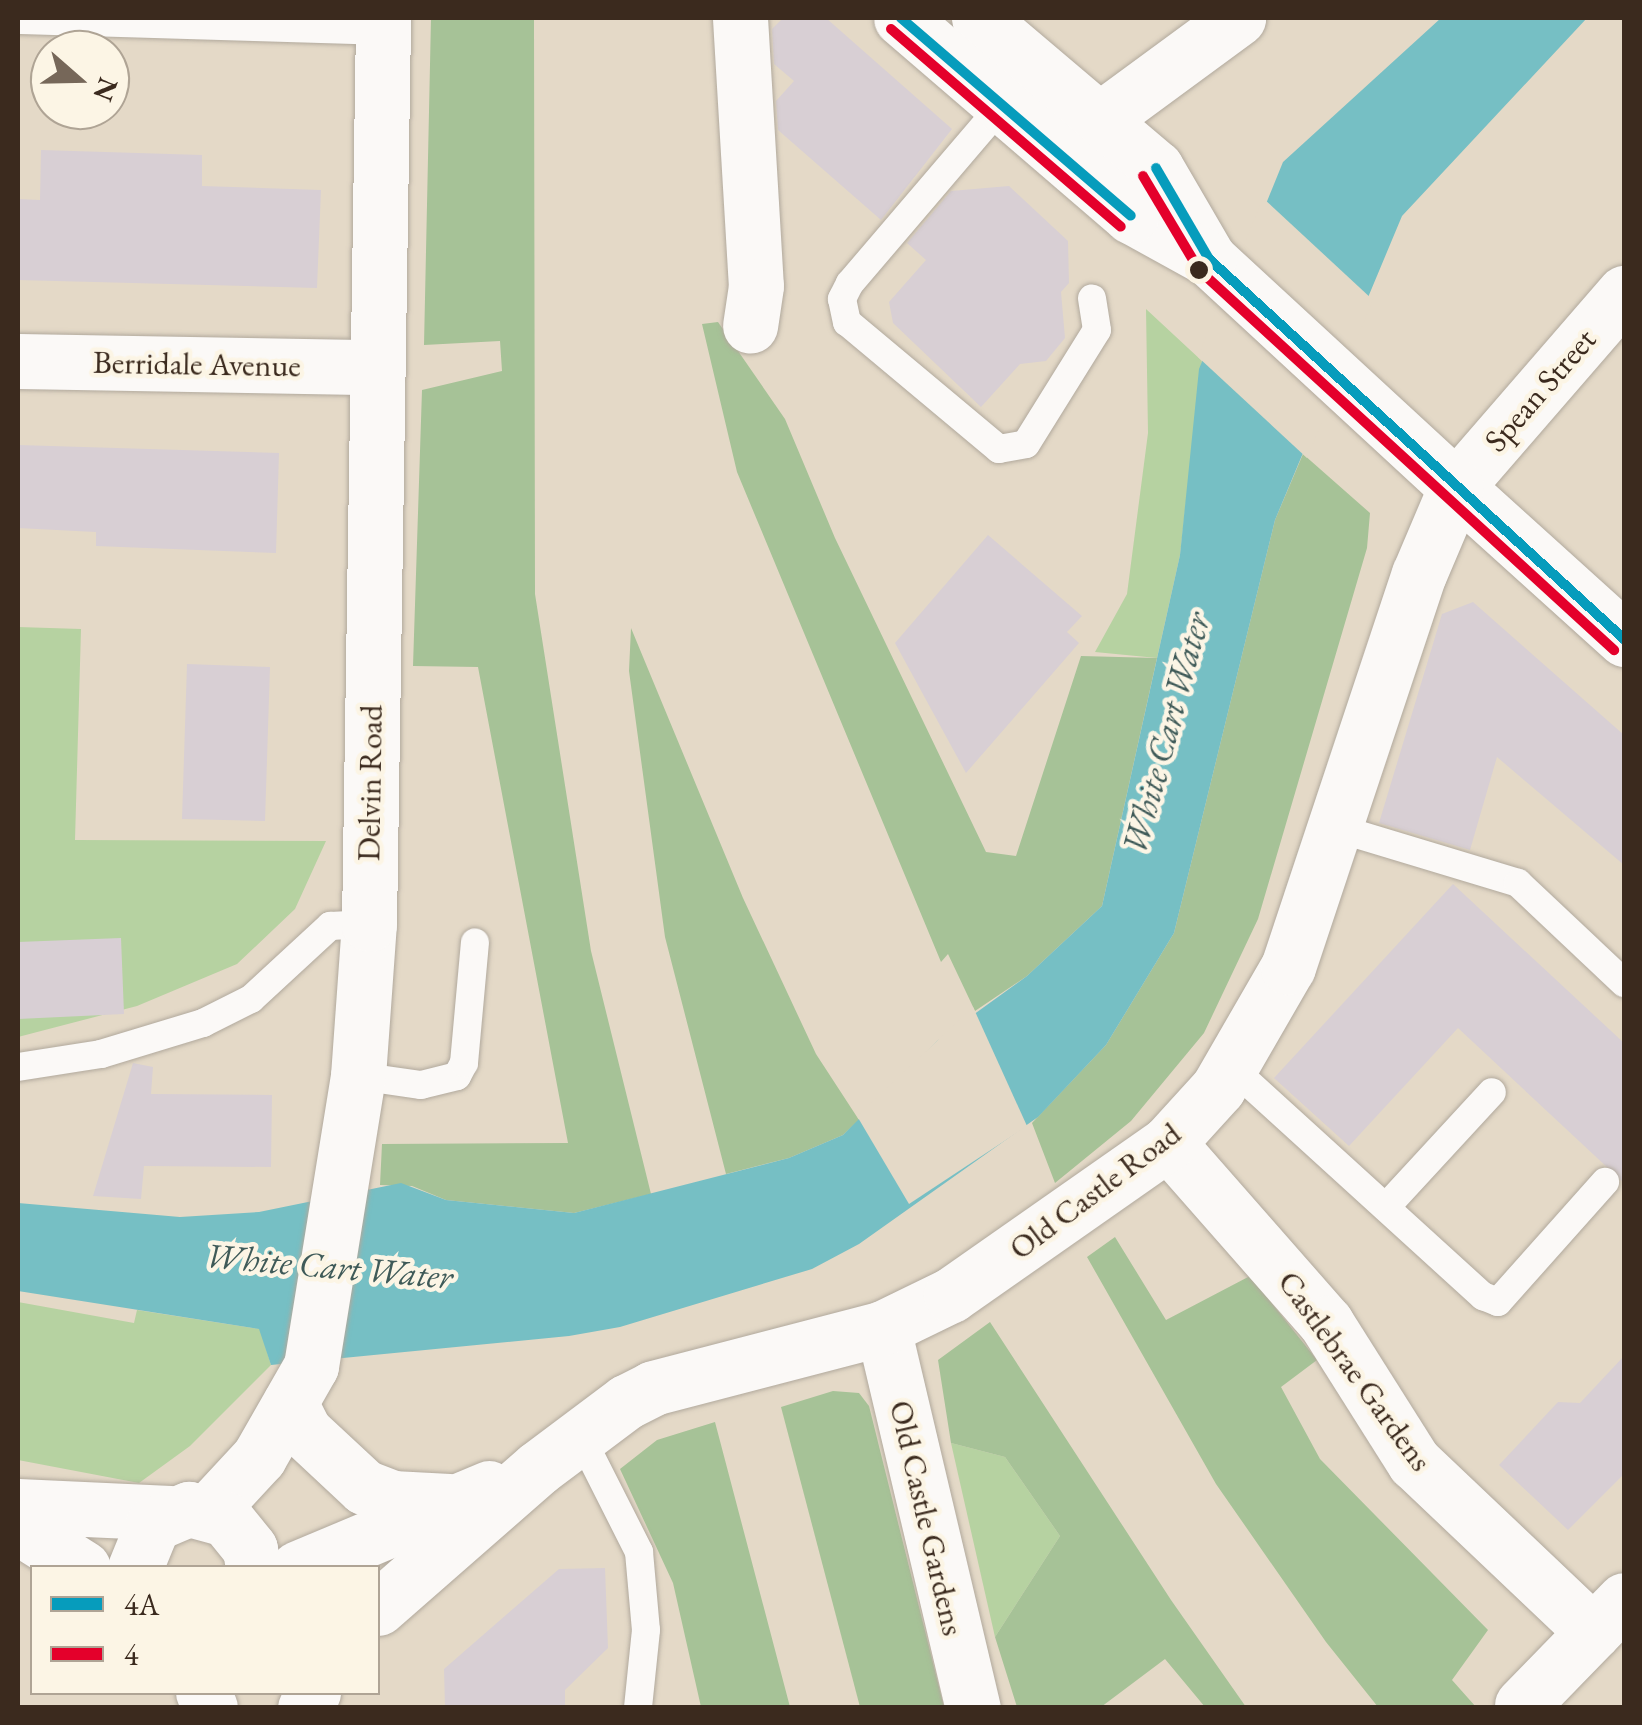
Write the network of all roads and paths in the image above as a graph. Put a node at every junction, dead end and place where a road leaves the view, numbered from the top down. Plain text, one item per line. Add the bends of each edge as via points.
1 (740, 18) edge
2 (901, 18) edge
3 (979, 18) edge
4 (1238, 18) edge
5 (18, 20) edge
6 (365, 24) edge
7 (1019, 86) junction
8 (1098, 121) junction
9 (1209, 259) junction
10 (1624, 293) edge
11 (1092, 298) dead end
12 (750, 326) dead end
13 (18, 361) edge
14 (376, 367) junction
15 (1456, 487) junction
16 (1624, 639) edge
17 (1336, 828) junction
18 (368, 924) junction
19 (474, 943) dead end
20 (1624, 983) edge
21 (1230, 1067) junction
22 (18, 1068) edge
23 (358, 1076) junction
24 (1492, 1092) dead end
25 (1168, 1143) junction
26 (1605, 1182) dead end
27 (1386, 1207) junction
28 (883, 1328) junction
29 (301, 1384) junction
30 (559, 1452) junction
31 (457, 1502) junction
32 (18, 1506) edge
33 (189, 1512) junction
34 (18, 1528) edge
35 (78, 1565) edge
36 (135, 1565) edge
37 (251, 1565) edge
38 (305, 1565) edge
39 (380, 1606) edge
40 (1609, 1616) edge
41 (1522, 1705) edge
42 (638, 1708) edge
43 (974, 1708) edge

1 - 12 main road via 756,286
2 - 7 main road
3 - 7 main road
4 - 8 main road
5 - 6 lane
6 - 14 main road, Delvin Road
7 - 8 main road
7 - 9 main road via 1131,216
7 - 11 lane via 850,282 842,299 847,322 998,449 1026,444 1097,330
8 - 9 main road via 1156,168
9 - 15 main road
10 - 15 main road, Spean Street
13 - 14 main road, Berridale Avenue
14 - 18 main road, Delvin Road
15 - 16 main road
15 - 17 main road, Old Castle Road via 1419,574
17 - 20 lane via 1518,883
17 - 21 main road, Old Castle Road via 1288,967
18 - 22 lane via 330,926 251,999 203,1024 100,1054
18 - 23 main road, Delvin Road
19 - 23 lane via 457,1076 421,1085
21 - 25 main road, Old Castle Road
21 - 27 lane
23 - 29 main road, Delvin Road
24 - 27 lane
25 - 28 main road, Old Castle Road via 951,1295
25 - 40 main road, Castlebrae Gardens via 1326,1323 1414,1462
26 - 27 lane via 1498,1302
28 - 30 main road, Old Castle Road via 653,1388
28 - 43 main road, Old Castle Gardens
29 - 31 main road, Old Castle Road via 324,1454 364,1487 392,1498
29 - 33 main road, Delvin Road via 259,1457
30 - 31 main road, Old Castle Road
30 - 39 main road, Old Castle Road
30 - 42 lane via 639,1552 646,1630
31 - 38 main road, Old Castle Road
32 - 33 main road
33 - 36 main road via 142,1540
33 - 37 main road via 240,1532
34 - 35 main road
40 - 41 main road

